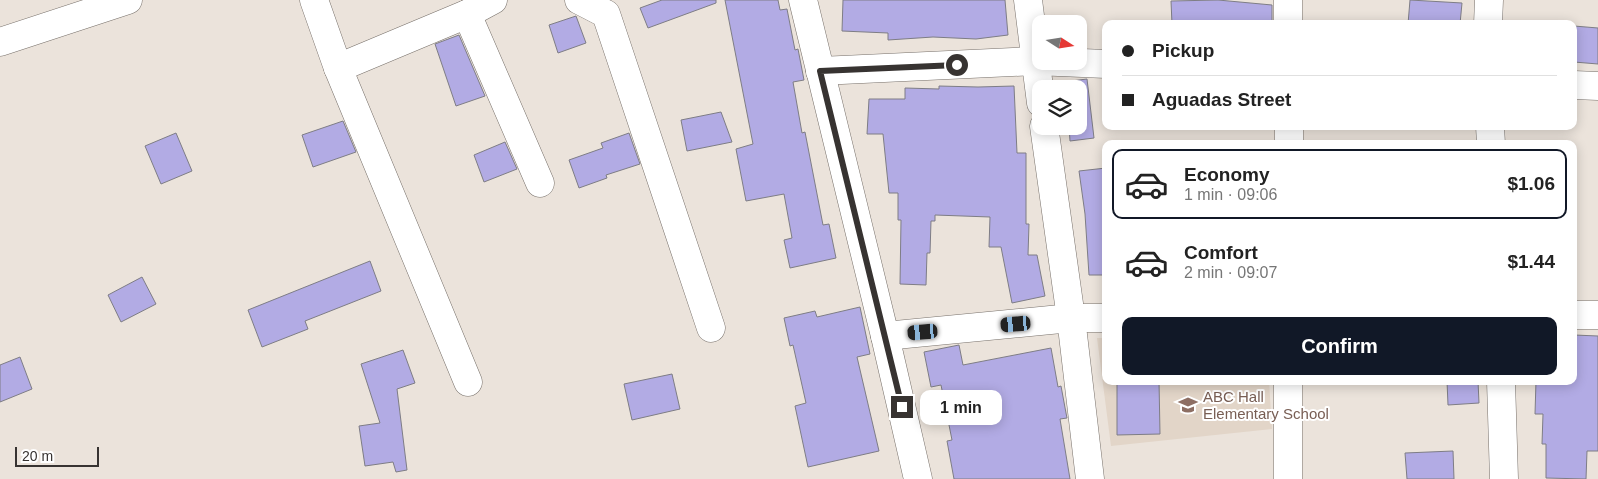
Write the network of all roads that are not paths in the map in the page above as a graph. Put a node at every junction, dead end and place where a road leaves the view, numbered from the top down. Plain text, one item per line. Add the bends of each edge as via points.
1 (128, 0) edge
2 (314, 0) edge
3 (492, 0) edge
4 (579, 0) edge
5 (803, 0) edge
6 (1028, 0) edge
7 (1288, 0) edge
8 (1489, 0) edge
9 (468, 14) junction
10 (1288, 20) edge
11 (1488, 20) edge
12 (1032, 35) edge
13 (0, 42) edge
14 (1032, 61) edge
15 (1088, 63) edge
16 (1102, 64) edge
17 (338, 68) junction
18 (820, 71) junction
19 (1577, 85) edge
20 (1598, 86) edge
21 (1045, 135) edge
22 (540, 183) dead end
23 (1577, 315) edge
24 (1598, 315) edge
25 (1071, 318) junction
26 (1102, 318) edge
27 (711, 328) dead end
28 (885, 336) junction
29 (468, 382) dead end
30 (1288, 385) edge
31 (1501, 385) edge
32 (918, 479) edge
33 (1090, 479) edge
34 (1288, 479) edge
35 (1504, 479) edge

1 - 13 street
2 - 17 street
3 - 9 street
4 - 27 street via 606,14
5 - 18 street
6 - 12 street
7 - 10 street
8 - 11 street
9 - 17 street
9 - 22 street
14 - 18 street
15 - 16 street
17 - 29 street
18 - 28 street
19 - 20 street
21 - 25 street
23 - 24 street
25 - 26 street
25 - 28 street
25 - 33 street
28 - 32 street
30 - 34 street
31 - 35 street

